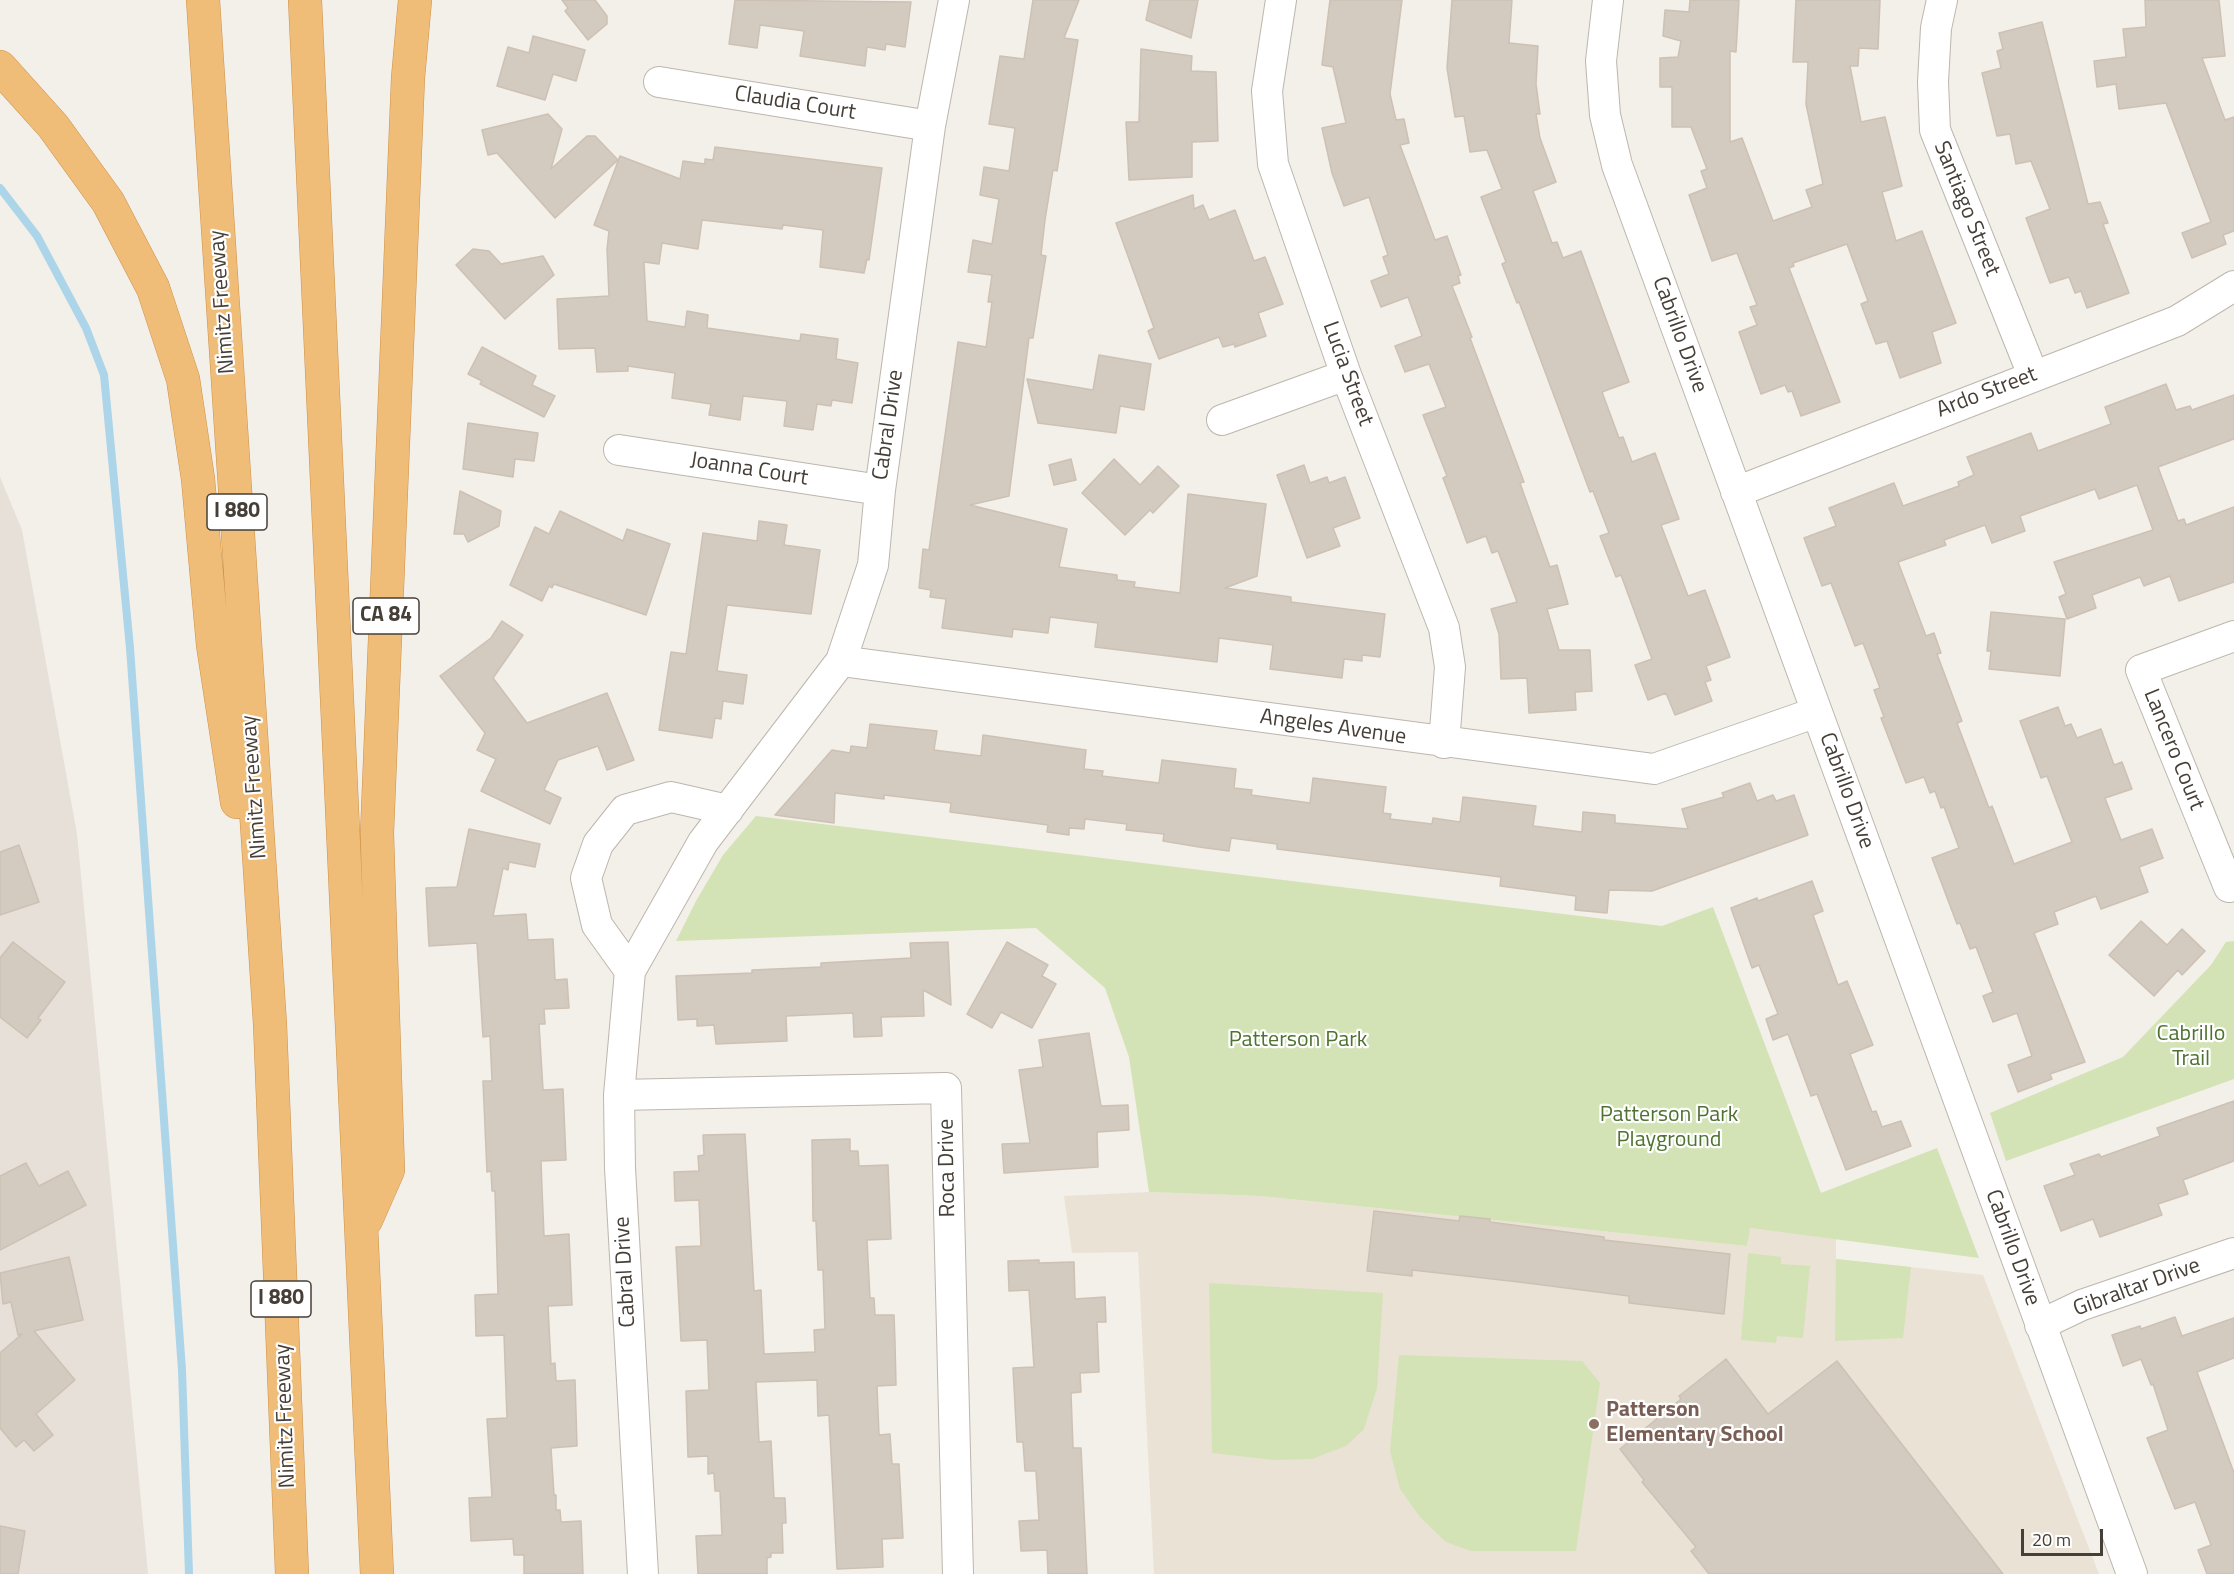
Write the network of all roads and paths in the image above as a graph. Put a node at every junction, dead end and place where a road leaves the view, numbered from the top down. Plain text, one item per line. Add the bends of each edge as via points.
1 (203, 0) edge
2 (306, 0) edge
3 (415, 0) edge
4 (954, 0) edge
5 (1281, 0) edge
6 (1608, 0) edge
7 (1942, 0) edge
8 (0, 67) edge
9 (659, 82) dead end
10 (930, 126) junction
11 (2234, 286) edge
12 (1346, 375) junction
13 (2033, 375) junction
14 (1222, 420) dead end
15 (619, 450) dead end
16 (880, 490) junction
17 (1736, 492) junction
18 (2234, 636) edge
19 (841, 662) junction
20 (1817, 712) junction
21 (1444, 744) junction
22 (728, 810) junction
23 (2229, 888) dead end
24 (630, 971) junction
25 (270, 1024) junction
26 (620, 1095) junction
27 (363, 1227) junction
28 (2234, 1253) edge
29 (2040, 1324) junction
30 (292, 1574) edge
31 (377, 1574) edge
32 (643, 1574) edge
33 (958, 1574) edge
34 (2132, 1574) edge

1 - 25 highway, Nimitz Freeway / I 880
2 - 27 highway
3 - 27 highway, CA 84 via 408,78 377,833 388,1170
4 - 10 street, Cabral Drive
5 - 12 street, Lucia Street via 1267,91 1273,164
6 - 17 street, Cabrillo Drive via 1601,61 1605,115 1617,165
7 - 13 street, Santiago Street via 1935,39 1935,130
8 - 25 highway via 53,126 108,202 153,288 183,379 198,479 213,645
9 - 10 street, Claudia Court
10 - 16 street, Cabral Drive
11 - 13 street, Ardo Street via 2177,321
12 - 14 street
12 - 21 street, Lucia Street via 1444,628 1450,667
13 - 17 street, Ardo Street
15 - 16 street, Joanna Court
16 - 19 street, Cabral Drive via 873,565
17 - 20 street, Cabrillo Drive
18 - 23 street, Lancero Court via 2141,670
19 - 21 street, Angeles Avenue
19 - 22 street, Cabral Drive
20 - 21 street, Angeles Avenue via 1654,769
20 - 29 street, Cabrillo Drive
22 - 24 street, Cabral Drive via 703,842
22 - 24 street via 671,797 625,810 598,844 586,878 597,925
24 - 26 street, Cabral Drive
25 - 30 highway, Nimitz Freeway / I 880
26 - 32 street, Cabral Drive via 620,1168
26 - 33 street, Roca Drive via 946,1088
27 - 31 highway
28 - 29 street, Gibraltar Drive via 2082,1305
29 - 34 street, Cabrillo Drive

